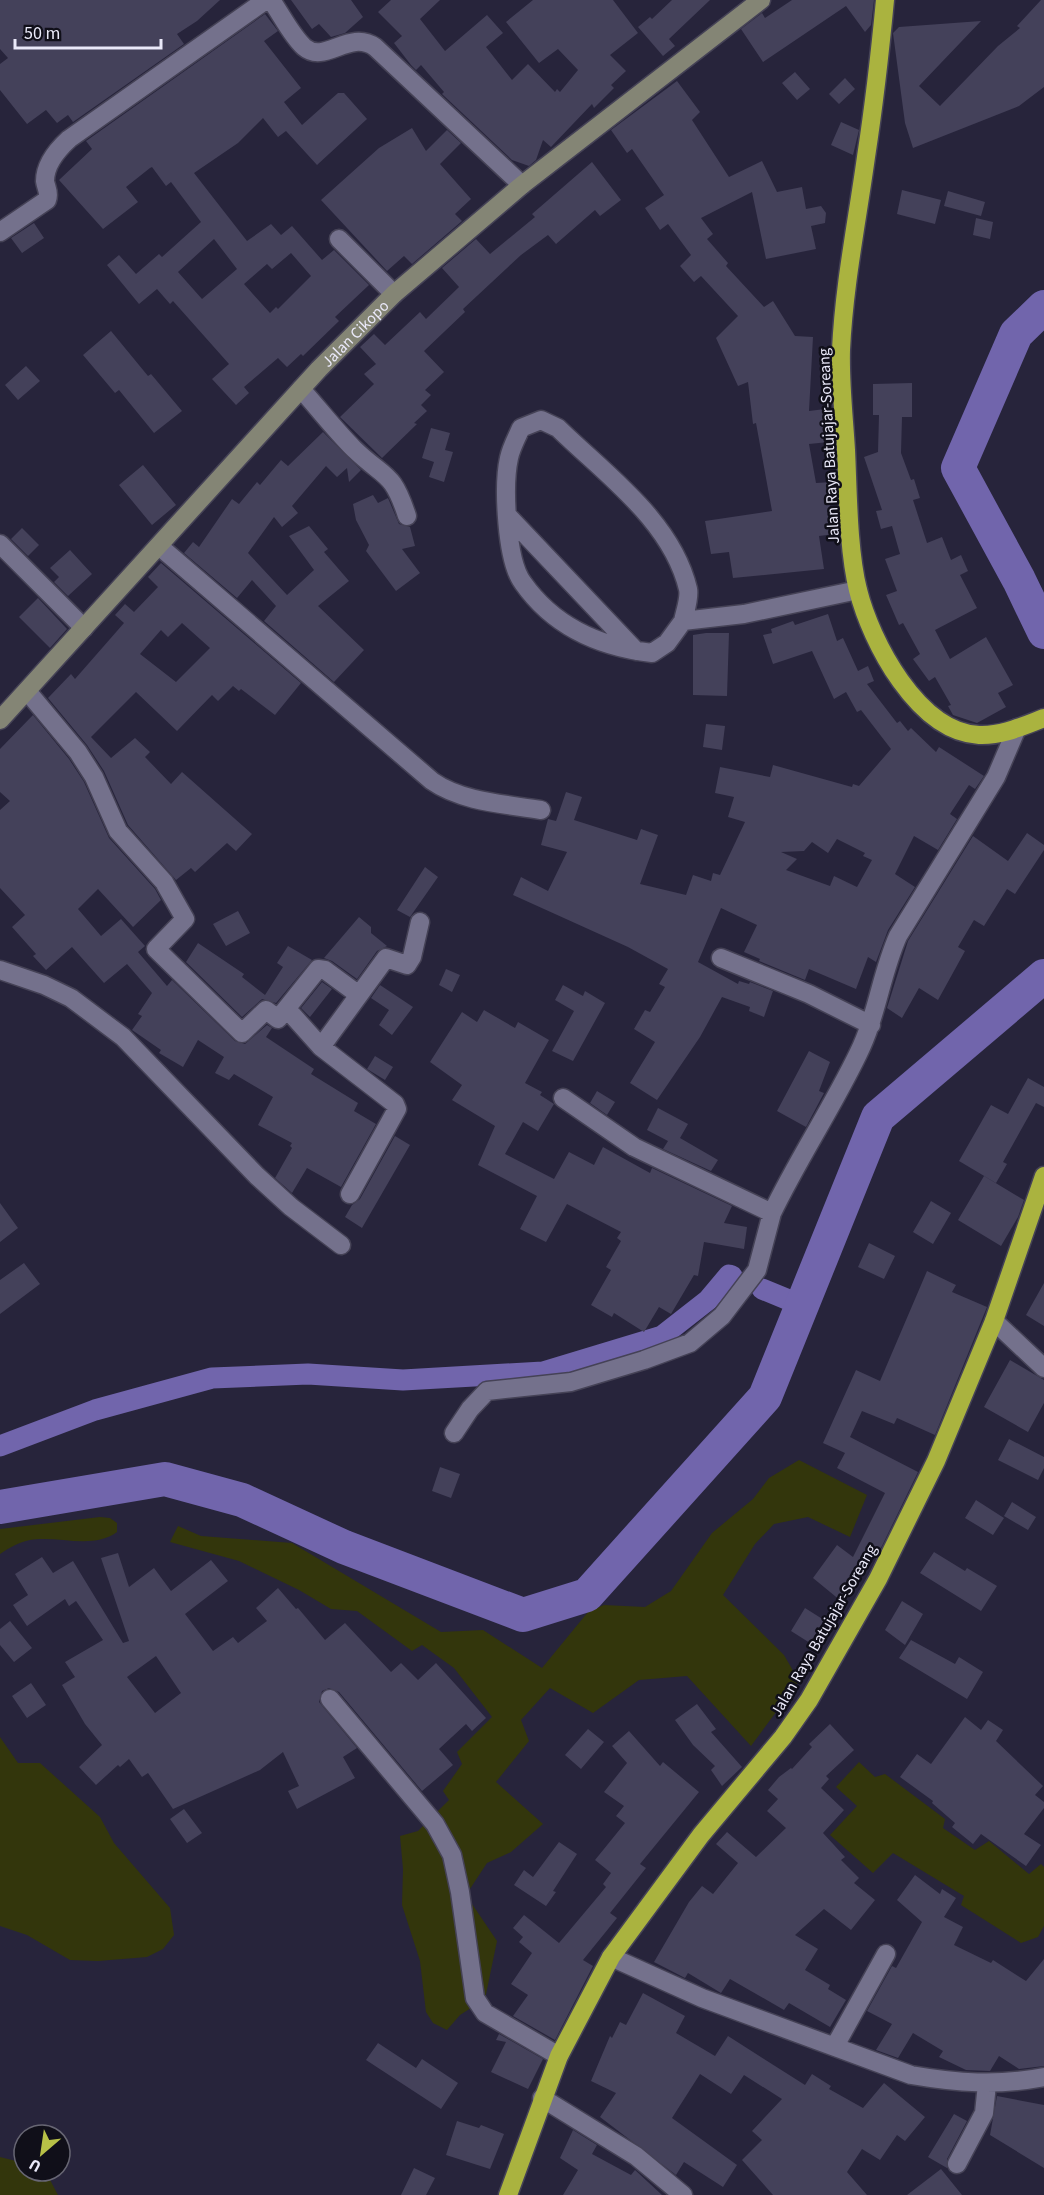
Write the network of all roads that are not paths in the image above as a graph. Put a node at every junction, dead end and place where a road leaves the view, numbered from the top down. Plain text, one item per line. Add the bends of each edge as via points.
1 (266, 0) edge
2 (271, 0) edge
3 (761, 0) edge
4 (885, 0) edge
5 (522, 185) junction
6 (0, 232) edge
7 (339, 239) dead end
8 (394, 294) junction
9 (302, 389) junction
10 (507, 515) junction
11 (407, 516) dead end
12 (0, 544) edge
13 (159, 546) junction
14 (858, 590) junction
15 (683, 621) junction
16 (84, 628) junction
17 (636, 651) junction
18 (27, 691) junction
19 (0, 720) edge
20 (1030, 723) edge
21 (542, 810) dead end
22 (420, 922) dead end
23 (721, 958) dead end
24 (0, 970) edge
25 (359, 995) junction
26 (287, 1009) junction
27 (871, 1025) junction
28 (321, 1047) junction
29 (563, 1098) dead end
30 (1044, 1176) edge
31 (351, 1194) dead end
32 (772, 1213) junction
33 (341, 1245) dead end
34 (994, 1321) junction
35 (1044, 1368) edge
36 (454, 1433) dead end
37 (330, 1699) dead end
38 (886, 1954) dead end
39 (611, 1958) junction
40 (835, 2046) junction
41 (559, 2056) junction
42 (1044, 2077) edge
43 (987, 2084) junction
44 (542, 2098) junction
45 (957, 2164) dead end
46 (508, 2195) edge
47 (683, 2195) edge

1 - 6 street via 69,139 49,165 47,200
2 - 5 street via 304,46 312,51 366,40
3 - 5 street, Jalan Cikopo
4 - 14 highway, Jalan Raya Batujajar-Soreang via 846,281 841,353 849,511
5 - 8 street, Jalan Cikopo
7 - 8 street
8 - 9 street, Jalan Cikopo
9 - 11 street via 354,449 388,475 399,490
9 - 13 street, Jalan Cikopo
10 - 15 street via 509,456 521,428 541,420 558,428 643,510 674,551 689,591
10 - 17 street
10 - 17 street via 509,539 521,581 541,604 574,631
12 - 16 street
13 - 16 street, Jalan Cikopo
13 - 21 street via 445,790
14 - 15 street via 744,614
14 - 20 highway, Jalan Raya Batujajar-Soreang via 886,659 905,688 945,725 980,735
15 - 17 street via 667,643 652,653
16 - 18 street, Jalan Cikopo
18 - 19 street, Jalan Cikopo
18 - 26 street via 78,752 118,831 164,882 185,919 156,949 243,1033 266,1010 278,1019
20 - 27 street via 898,936
22 - 25 street via 407,966 386,958
23 - 27 street via 809,993
24 - 33 street via 70,998 123,1037 257,1176
25 - 26 street via 318,969
25 - 28 street
26 - 28 street
27 - 32 street
28 - 31 street via 397,1108
29 - 32 street via 634,1147
30 - 34 highway, Jalan Raya Batujajar-Soreang
32 - 36 street via 757,1270 722,1316 690,1343 571,1382 487,1391
34 - 35 street
34 - 39 highway, Jalan Raya Batujajar-Soreang via 936,1461 878,1579 809,1700 701,1835
37 - 41 street via 435,1824 452,1855 475,1998 485,2013
38 - 40 street
39 - 40 street via 702,1998
39 - 41 highway, Jalan Raya Batujajar-Soreang
40 - 43 street via 911,2075
41 - 44 highway, Jalan Raya Batujajar-Soreang
42 - 43 street
43 - 45 street via 984,2113
44 - 46 highway, Jalan Raya Batujajar-Soreang
44 - 47 street via 636,2156

